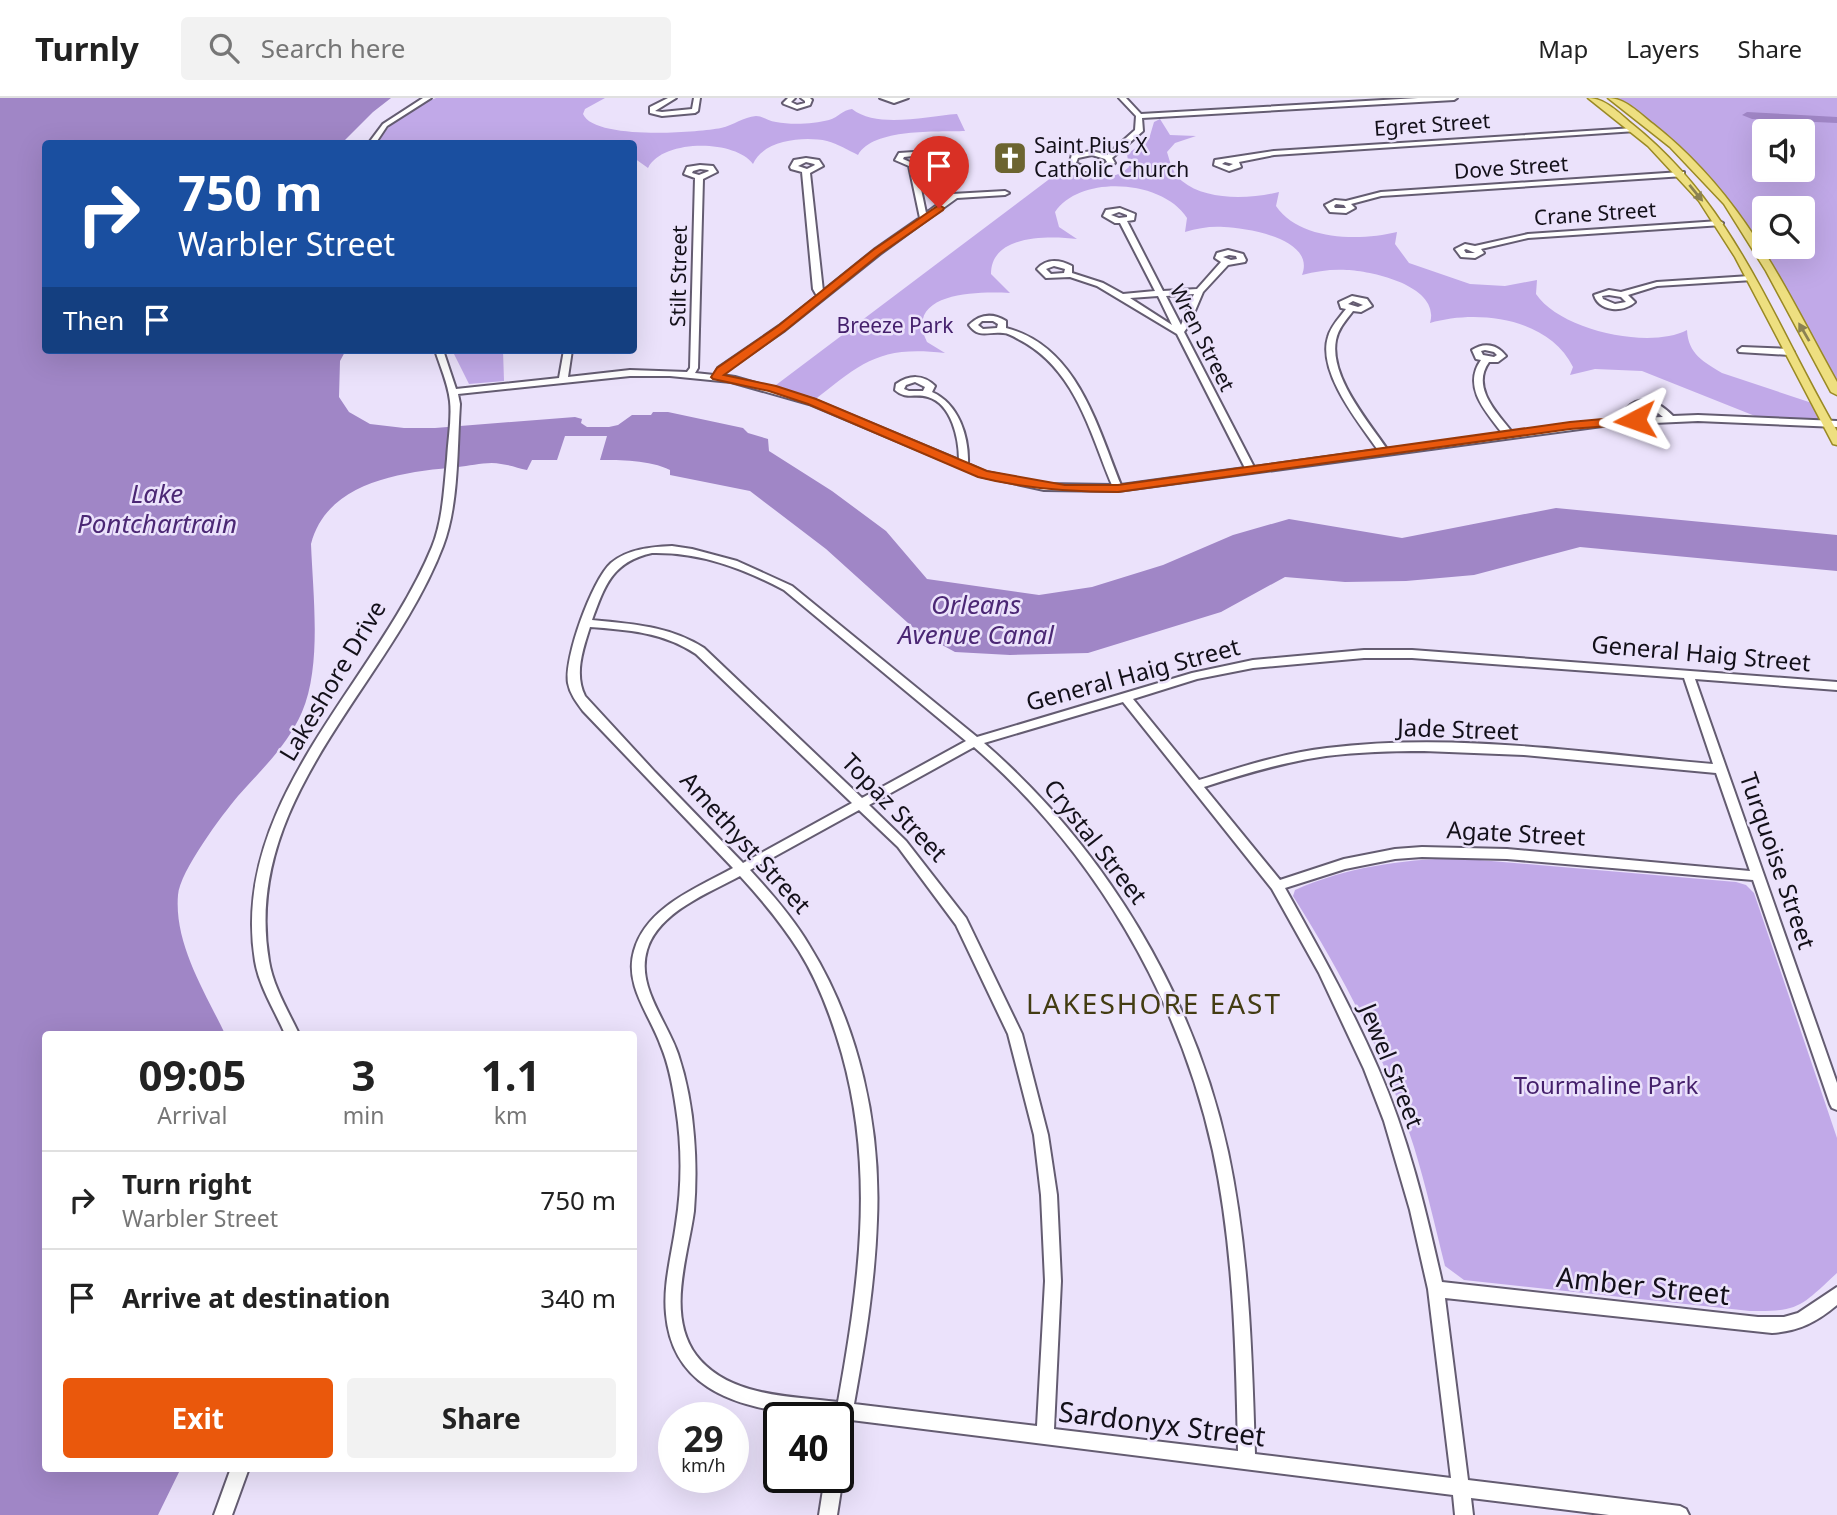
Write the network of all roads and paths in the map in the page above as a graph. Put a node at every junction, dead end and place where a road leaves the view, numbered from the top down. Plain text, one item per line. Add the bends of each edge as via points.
1 (428, 98) edge
2 (673, 98) edge
3 (697, 98) edge
4 (792, 98) edge
5 (804, 98) edge
6 (883, 98) edge
7 (905, 98) edge
8 (1122, 98) edge
9 (1324, 98) edge
10 (1454, 98) edge
11 (1592, 98) edge
12 (1612, 98) edge
13 (1302, 99) edge
14 (1430, 99) edge
15 (1307, 107) junction
16 (1137, 113) junction
17 (1634, 130) junction
18 (374, 140) edge
19 (1678, 150) junction
20 (1659, 152) junction
21 (1108, 158) junction
22 (1234, 161) dead end
23 (912, 164) dead end
24 (806, 171) dead end
25 (1681, 174) junction
26 (699, 177) dead end
27 (1004, 193) dead end
28 (1346, 203) dead end
29 (924, 220) junction
30 (1123, 221) dead end
31 (1718, 223) junction
32 (1752, 241) edge
33 (1475, 248) dead end
34 (1734, 248) junction
35 (1752, 248) edge
36 (1763, 259) edge
37 (1226, 262) dead end
38 (1068, 274) dead end
39 (1750, 278) junction
40 (1199, 290) junction
41 (1159, 292) junction
42 (1622, 294) dead end
43 (822, 296) junction
44 (1123, 296) junction
45 (1350, 309) dead end
46 (1001, 330) dead end
47 (1180, 332) junction
48 (1742, 350) dead end
49 (1790, 352) junction
50 (440, 354) edge
51 (567, 354) edge
52 (1486, 360) dead end
53 (690, 374) junction
54 (717, 377) junction
55 (563, 380) junction
56 (1805, 381) junction
57 (1834, 387) edge
58 (453, 392) junction
59 (927, 393) dead end
60 (1670, 418) junction
61 (1635, 420) junction
62 (1832, 424) edge
63 (1509, 435) junction
64 (1837, 442) edge
65 (1384, 452) junction
66 (963, 466) junction
67 (1251, 470) junction
68 (1118, 488) junction
69 (588, 623) junction
70 (1688, 674) junction
71 (1834, 685) edge
72 (1125, 697) junction
73 (1837, 698) edge
74 (974, 742) junction
75 (1721, 769) junction
76 (1198, 785) junction
77 (861, 802) junction
78 (742, 869) junction
79 (1758, 876) junction
80 (1277, 886) junction
81 (291, 1031) edge
82 (1837, 1104) edge
83 (1436, 1289) junction
84 (1837, 1295) edge
85 (674, 1324) joint
86 (772, 1402) edge
87 (846, 1402) edge
88 (854, 1412) edge
89 (1045, 1436) junction
90 (1247, 1461) junction
91 (239, 1472) edge
92 (1461, 1488) junction
93 (831, 1493) edge
94 (223, 1515) edge
95 (828, 1515) edge
96 (1464, 1515) edge
97 (1680, 1515) edge

1 - 18 street via 394,118
2 - 3 street via 652,112 695,111
4 - 5 street via 786,103 795,107 808,104
6 - 7 street
8 - 16 street
9 - 13 street
10 - 14 street
11 - 17 main road
12 - 19 main road
13 - 15 street
13 - 16 street
14 - 15 street
15 - 16 street
16 - 21 street via 1139,131
17 - 20 main road
17 - 22 street, Egret Street via 1273,153
19 - 20 main road
19 - 32 main road via 1726,202
20 - 25 main road
21 - 21 street via 1086,153 1071,161 1093,170 1109,166
23 - 29 street
24 - 43 street via 817,289
25 - 28 street, Dove Street via 1381,194
25 -> 31 main road
26 - 53 street, Stilt Street via 694,368
27 - 29 street via 955,196
29 - 43 street
30 - 41 street, Wren Street
31 - 33 street, Crane Street via 1528,236
31 - 34 main road
34 - 35 main road
34 - 39 main road
57 -> 36 main road
37 - 40 street
38 - 44 street
39 - 42 street via 1657,284
39 - 49 main road
40 - 41 street
40 - 47 street
41 - 44 street
41 - 47 street, Wren Street
43 - 54 street
44 - 47 street
45 - 65 street via 1334,332 1332,356 1352,404
46 - 68 street via 1045,352 1070,376
47 - 67 street, Wren Street
48 - 49 street
49 - 56 main road
50 - 58 street, Lakeshore Drive
51 - 55 street
52 - 63 street via 1478,386 1485,404
53 - 54 street
53 - 55 street via 630,373
54 - 66 street via 812,402
55 - 58 street
56 - 57 main road
56 - 62 main road
58 - 81 street, Lakeshore Drive via 439,543 420,585 311,761 278,822 270,848 260,891 261,951
59 - 66 street via 951,411
60 - 61 street
60 - 61 street via 1647,403 1632,408
60 - 62 street
61 - 63 street
62 - 64 main road
63 - 65 street
65 - 67 street
66 - 68 street via 1044,487
67 - 68 street
69 - 74 street, Crystal Street via 608,573 636,554 676,551 739,565 763,574 816,609
69 - 77 street, Topaz Street via 653,630 690,643
69 - 78 street, Amethyst Street via 573,663 573,683 582,702
70 - 71 street, General Haig Street
70 - 72 street, General Haig Street via 1461,656 1363,654 1253,664
70 - 75 street, Turquoise Street
71 - 73 street
72 - 74 street, General Haig Street
72 - 76 street, Jewel Street
74 - 77 street, General Haig Street
74 - 90 street, Crystal Street via 1033,797 1096,873 1144,950 1188,1049 1213,1124 1229,1205 1243,1339
75 - 76 street, Jade Street via 1397,747 1298,757
75 - 79 street, Turquoise Street
76 - 80 street, Jewel Street
77 - 78 street, General Haig Street
77 - 89 street, Topaz Street via 902,844 961,922 1015,1034 1041,1135 1049,1195 1053,1281
78 - 85 street, General Haig Street via 656,922 638,963 639,977 670,1049 686,1125 686,1208 673,1299
78 - 87 street, Amethyst Street via 780,913 824,986 860,1100 870,1212
79 - 80 street, Agate Street via 1507,854 1422,852 1344,864
79 - 82 street, Turquoise Street
80 - 83 street, Jewel Street via 1371,1069 1418,1210
83 - 84 street, Amber Street via 1785,1325 1807,1320
83 - 92 street, Jewel Street
85 - 86 street, Sardonyx Street via 690,1362 711,1381 726,1390
88 - 89 street, Sardonyx Street
89 - 90 street, Sardonyx Street
90 - 92 street, Sardonyx Street
91 - 94 street
92 - 96 street, Jewel Street
92 - 97 street, Sardonyx Street
93 - 95 street

